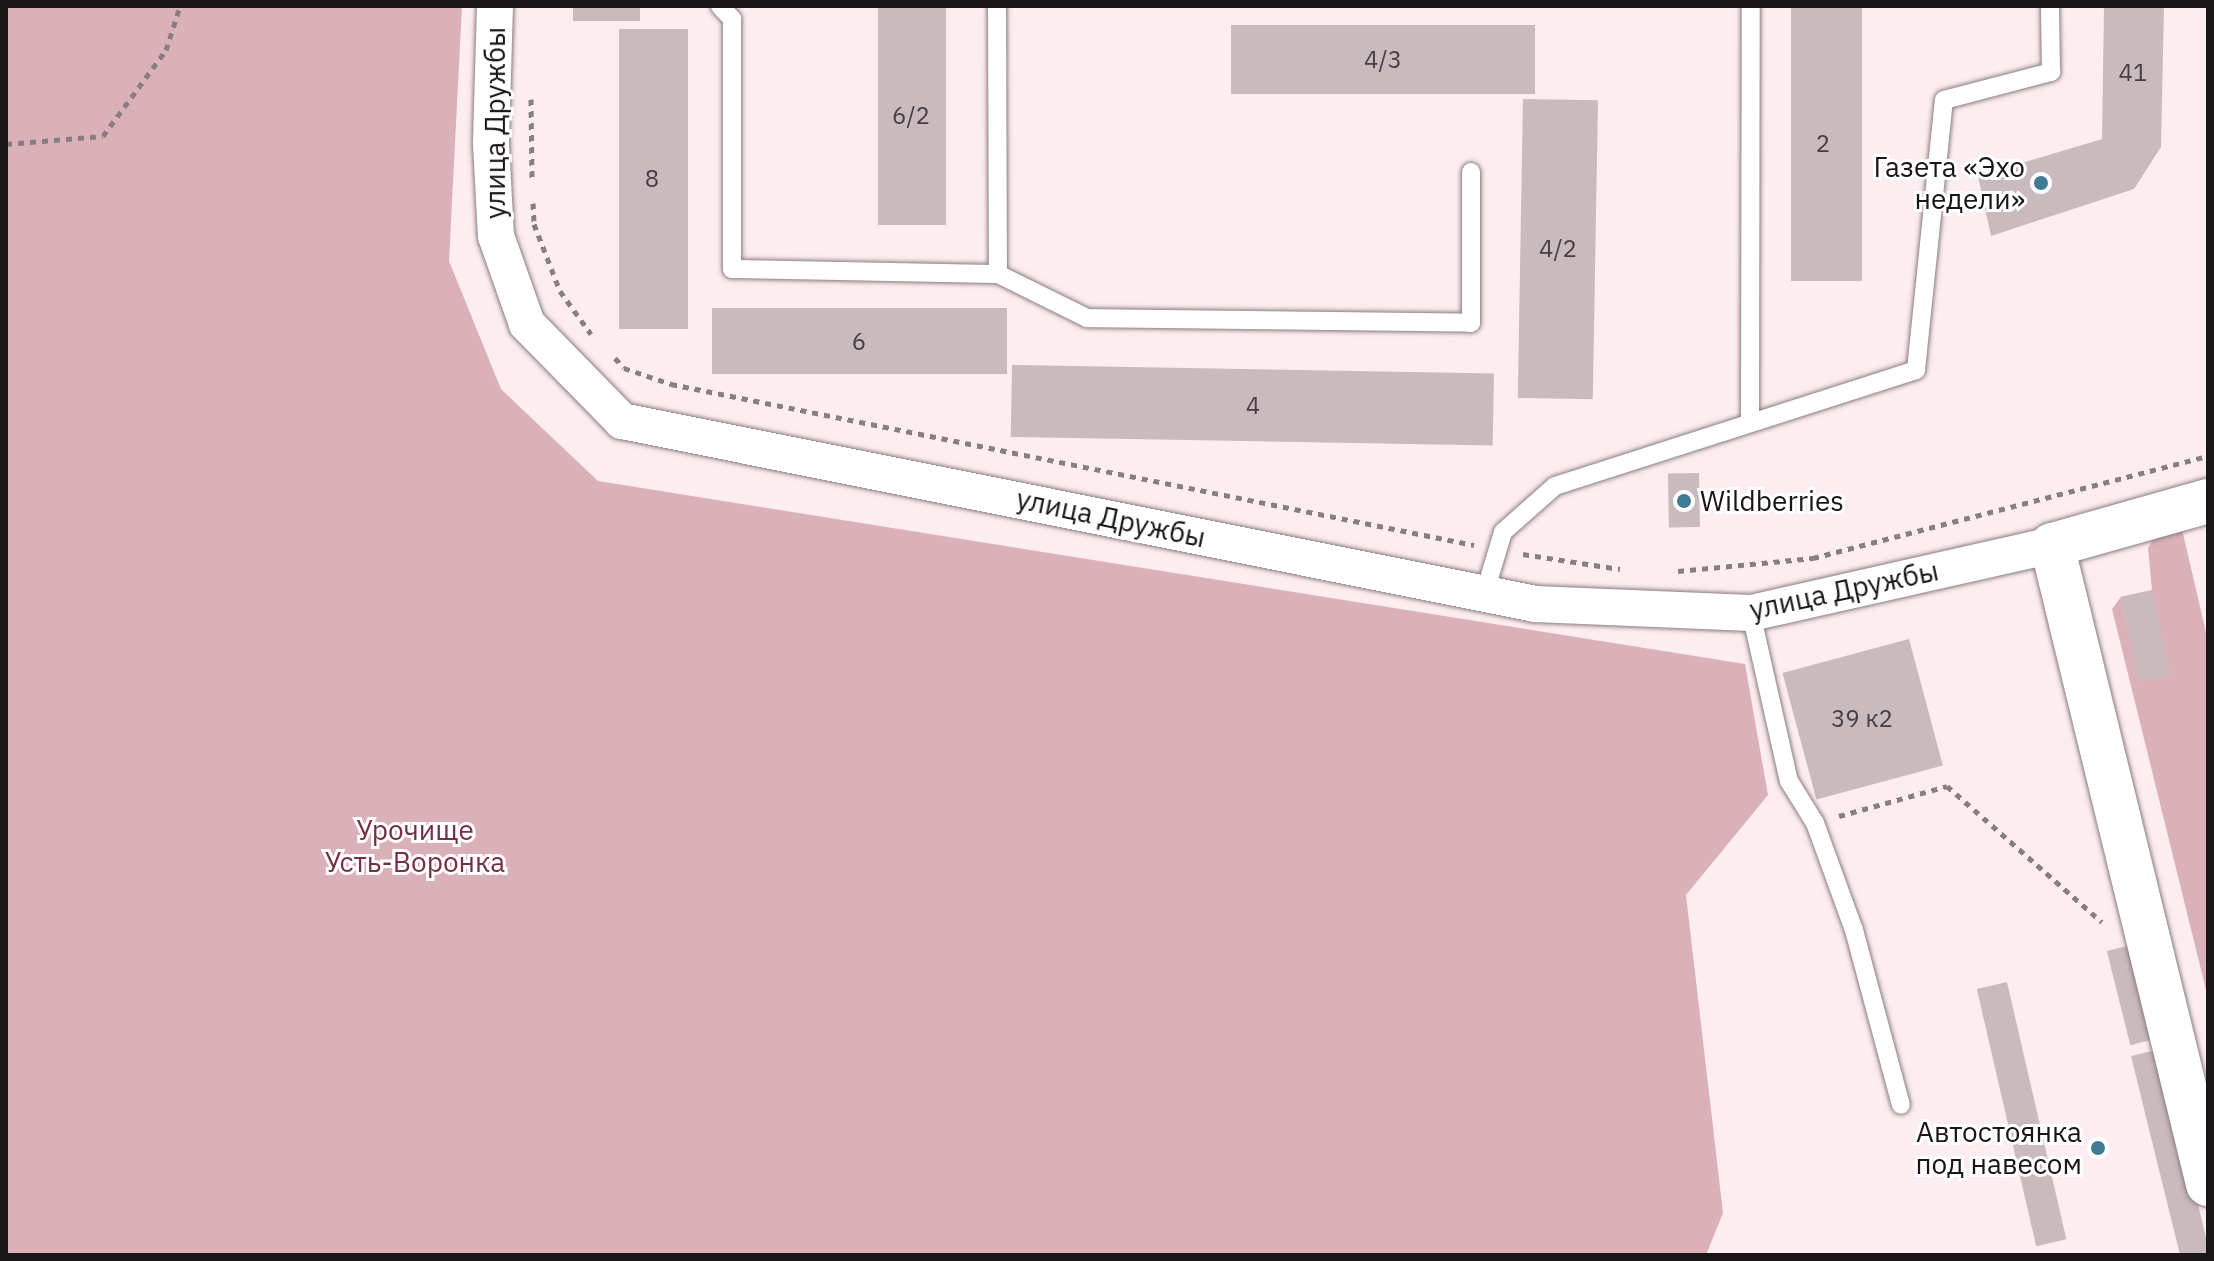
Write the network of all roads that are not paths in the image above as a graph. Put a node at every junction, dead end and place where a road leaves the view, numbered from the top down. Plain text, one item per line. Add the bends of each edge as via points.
1 (495, 6) edge
2 (720, 6) edge
3 (997, 6) edge
4 (1751, 6) edge
5 (2050, 6) edge
6 (1471, 172) dead end
7 (998, 274) junction
8 (1750, 423) junction
9 (2208, 501) edge
10 (2052, 545) junction
11 (1484, 595) junction
12 (1751, 613) junction
13 (1901, 1105) dead end
14 (2208, 1184) edge

1 - 11 street, улица Дружбы via 491,144 496,236 527,324 622,421
2 - 7 lane via 732,19 732,269
3 - 7 lane
4 - 8 lane
5 - 8 lane via 2051,72 1944,100 1916,370
6 - 7 lane via 1471,323 1087,318
8 - 11 lane via 1555,486 1503,532
9 - 10 street
10 - 12 street, улица Дружбы
10 - 14 street
11 - 12 street, улица Дружбы via 1535,604
12 - 13 lane via 1789,781 1815,823 1854,930

